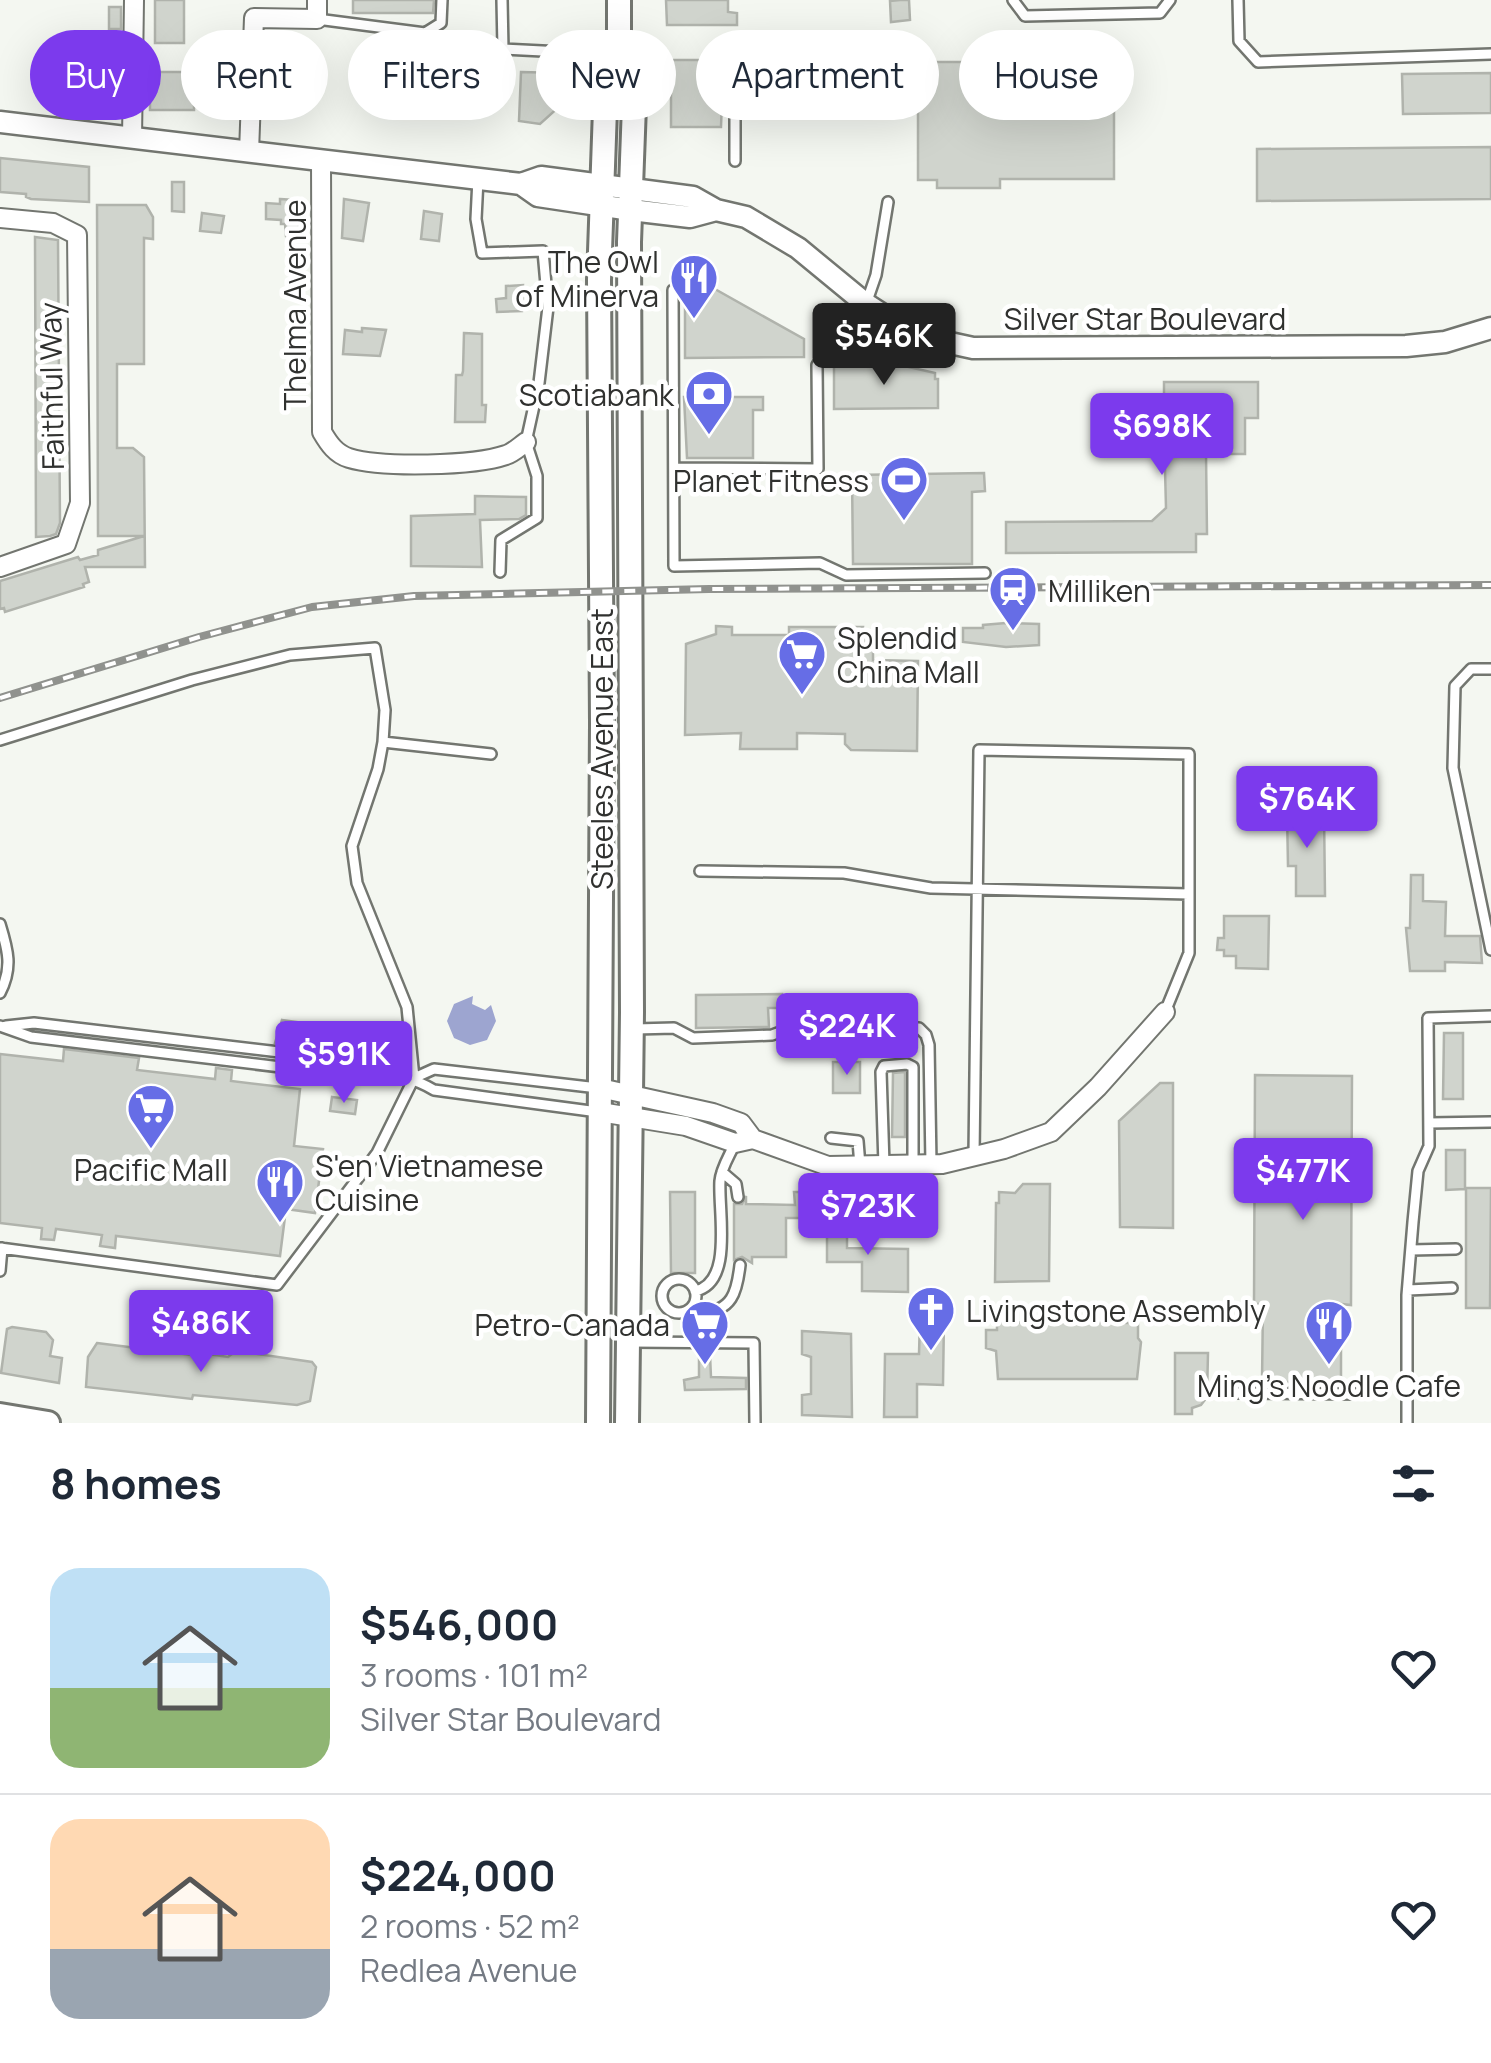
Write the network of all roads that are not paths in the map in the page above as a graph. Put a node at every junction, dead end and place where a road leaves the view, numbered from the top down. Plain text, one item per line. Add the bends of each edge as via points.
1 (134, 0) edge
2 (442, 0) edge
3 (502, 0) edge
4 (619, 0) edge
5 (1012, 0) edge
6 (1170, 0) edge
7 (1238, 0) edge
8 (317, 10) edge
9 (619, 30) edge
10 (536, 51) edge
11 (1491, 54) edge
12 (735, 114) joint
13 (605, 120) edge
14 (634, 120) edge
15 (735, 120) edge
16 (0, 122) edge
17 (132, 138) junction
18 (249, 152) junction
19 (321, 160) junction
20 (735, 161) dead end
21 (478, 179) junction
22 (602, 195) junction
23 (631, 200) junction
24 (888, 202) dead end
25 (0, 218) edge
26 (673, 290) dead end
27 (866, 304) junction
28 (1491, 328) edge
29 (526, 442) junction
30 (674, 468) junction
31 (0, 566) edge
32 (500, 572) dead end
33 (984, 573) dead end
34 (1491, 669) edge
35 (0, 740) edge
36 (384, 742) junction
37 (491, 754) dead end
38 (700, 870) dead end
39 (977, 890) junction
40 (1189, 894) junction
41 (0, 924) edge
42 (1491, 950) edge
43 (0, 993) edge
44 (1165, 1012) joint
45 (1491, 1016) edge
46 (0, 1026) edge
47 (632, 1029) junction
48 (414, 1078) junction
49 (600, 1088) junction
50 (631, 1107) junction
51 (600, 1112) junction
52 (1491, 1122) edge
53 (1429, 1123) junction
54 (831, 1138) dead end
55 (744, 1141) junction
56 (974, 1156) junction
57 (884, 1164) junction
58 (922, 1164) junction
59 (860, 1166) junction
60 (722, 1172) junction
61 (738, 1196) dead end
62 (1, 1248) edge
63 (1456, 1248) dead end
64 (1411, 1250) junction
65 (740, 1265) dead end
66 (0, 1272) edge
67 (1452, 1288) dead end
68 (1408, 1290) junction
69 (696, 1292) junction
70 (695, 1307) junction
71 (629, 1342) junction
72 (1236, 1393) dead end
73 (1364, 1394) dead end
74 (0, 1415) edge
75 (48, 1423) edge
76 (598, 1423) edge
77 (627, 1423) edge
78 (755, 1423) edge
79 (1407, 1423) edge

1 - 17 street
2 - 8 lane via 441,23 425,32
3 - 10 lane via 503,49
4 - 9 main road, Steeles Avenue East
5 - 6 lane via 1025,16 1160,13
7 - 11 lane via 1239,41 1258,62
8 - 18 street via 254,18
12 - 12 lane via 725,78 730,53
13 - 22 main road, Steeles Avenue East
14 - 23 main road, Steeles Avenue East
15 - 20 lane
16 - 17 street, Silver Star Boulevard
17 - 18 street, Silver Star Boulevard
18 - 19 street, Silver Star Boulevard
19 - 21 street, Silver Star Boulevard
19 - 29 street, Thelma Avenue via 322,432 330,447 346,458 388,464 507,455
21 - 22 street, Silver Star Boulevard via 522,184 541,177
21 - 29 lane via 482,253 543,251 548,308
22 - 23 street, Silver Star Boulevard
22 - 49 main road, Steeles Avenue East
23 - 27 street, Silver Star Boulevard via 690,217 716,210 746,217 798,248
23 - 47 main road, Steeles Avenue East
24 - 27 lane
25 - 31 street, Faithful Way via 53,224 77,235 80,503 66,544
26 - 30 lane
27 - 28 street, Silver Star Boulevard via 927,338 987,349 1406,346
27 - 30 lane via 818,365 818,468
29 - 32 lane via 537,476 538,518 501,540
30 - 33 lane via 674,566 820,563 846,576
34 - 42 lane via 1470,668 1455,686 1454,768
35 - 36 lane via 290,655 375,648
36 - 37 lane
36 - 48 lane via 352,846 357,884 407,1007
38 - 39 lane via 844,873
39 - 40 lane
39 - 40 lane via 979,750 1190,754
39 - 56 lane
40 - 44 lane via 1189,953
41 - 43 lane via 10,956
44 - 56 street via 1051,1132
45 - 53 lane via 1428,1018
46 - 48 lane via 31,1036
47 - 50 main road, Steeles Avenue East
47 - 58 lane via 674,1028 693,1038 772,1035 791,1028 919,1028 929,1045
48 - 49 lane via 434,1068
48 - 51 lane via 434,1090
48 - 62 lane via 378,1152 276,1285
49 - 50 street
49 - 51 main road, Steeles Avenue East
50 - 51 street
50 - 55 street
50 - 71 main road, Steeles Avenue East
51 - 76 main road, Steeles Avenue East
52 - 53 lane
53 - 64 lane
54 - 59 lane via 858,1141
55 - 59 street via 828,1166
55 - 60 lane
56 - 58 street
57 - 58 street
57 - 58 lane via 880,1072 907,1064 913,1068
57 - 59 street
60 - 61 lane
60 - 69 lane via 720,1267 713,1282
62 - 66 lane
63 - 64 lane
64 - 68 lane
65 - 70 lane via 737,1291 722,1307
67 - 68 lane
68 - 79 lane
69 - 70 lane
69 - 70 lane via 678,1279 662,1293 672,1311
71 - 77 main road, Steeles Avenue East
71 - 78 lane via 754,1343
72 - 73 lane
74 - 75 main road

